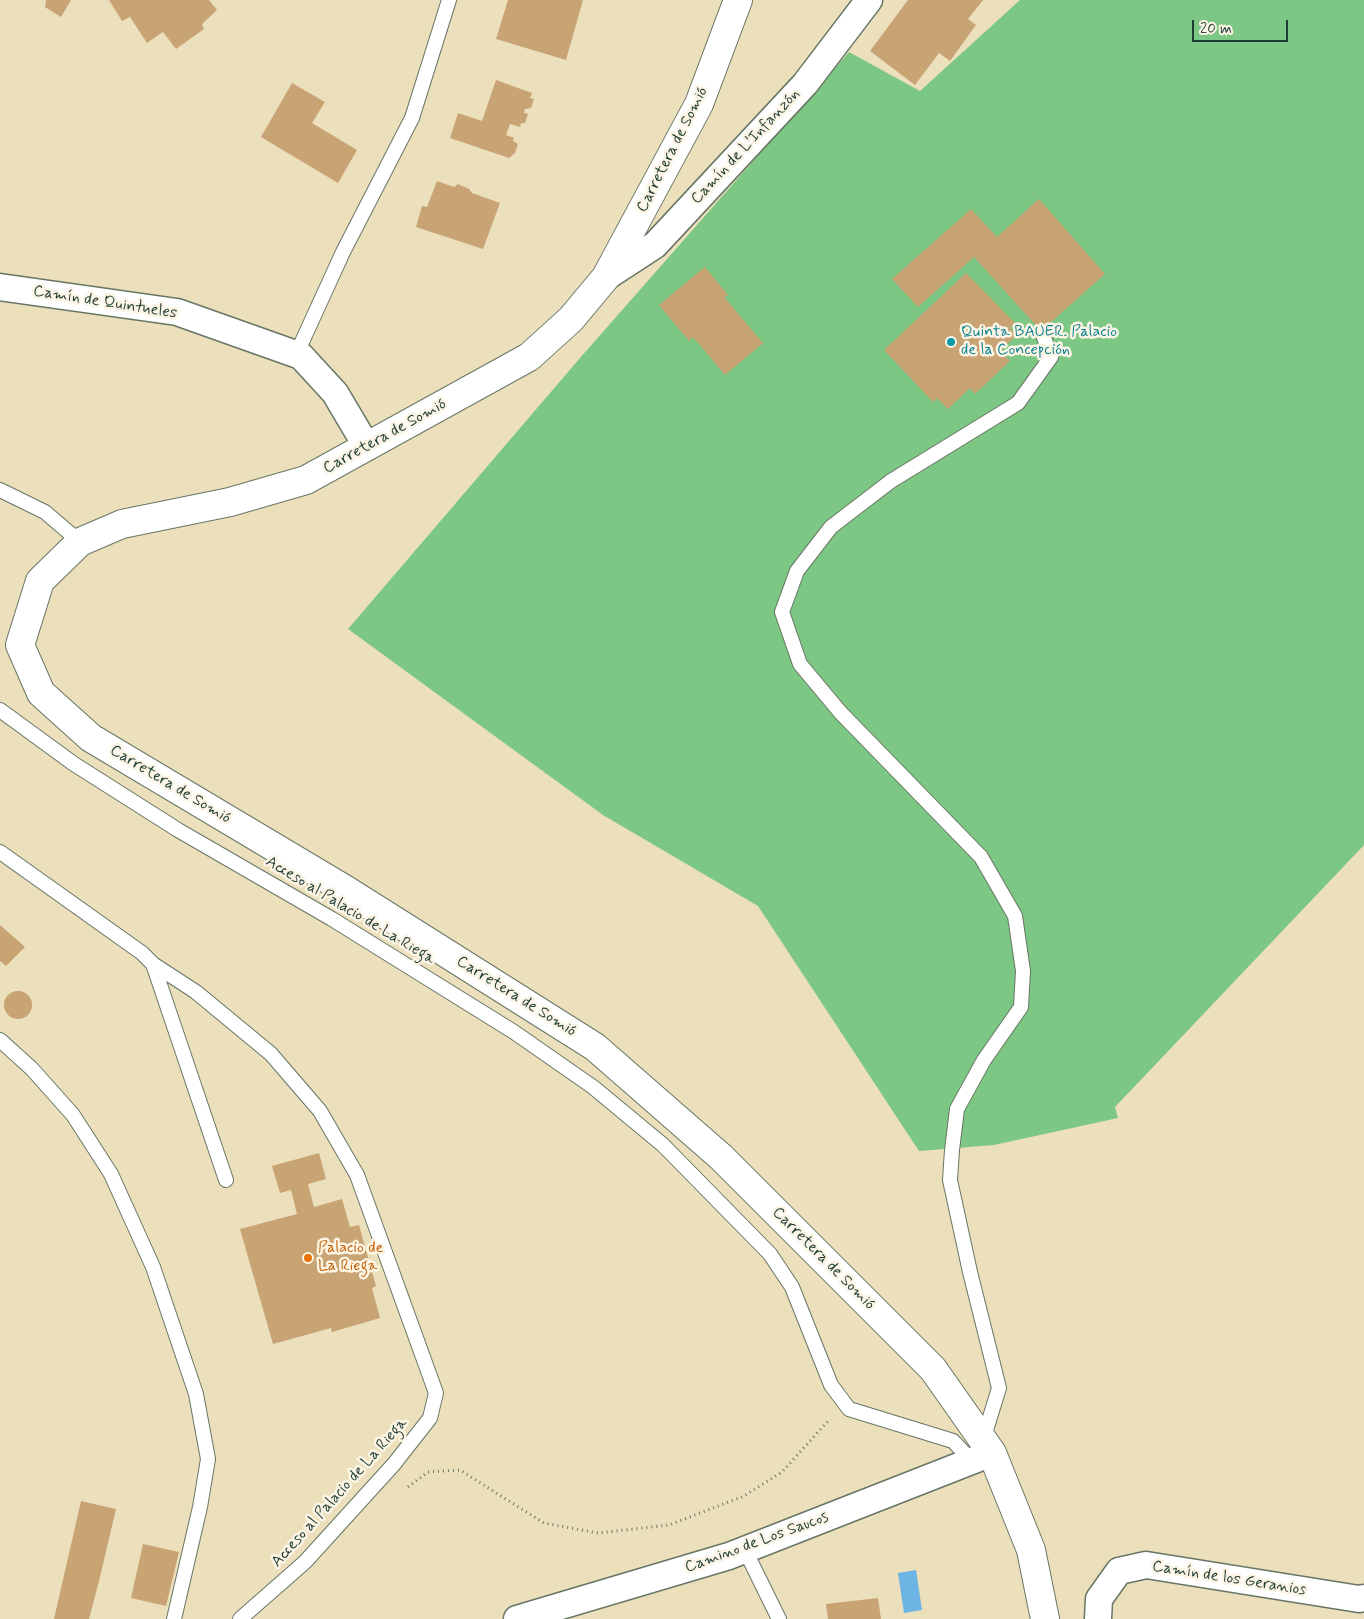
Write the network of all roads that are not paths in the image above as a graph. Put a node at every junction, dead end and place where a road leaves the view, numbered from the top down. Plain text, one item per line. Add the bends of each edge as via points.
1 (449, 0) edge
2 (738, 0) edge
3 (869, 0) edge
4 (606, 277) junction
5 (0, 287) edge
6 (1042, 332) dead end
7 (296, 355) junction
8 (367, 447) junction
9 (0, 490) edge
10 (80, 542) junction
11 (0, 710) edge
12 (0, 852) edge
13 (153, 964) junction
14 (0, 1040) edge
15 (226, 1180) dead end
16 (982, 1451) junction
17 (745, 1550) junction
18 (1364, 1598) edge
19 (174, 1619) edge
20 (240, 1619) edge
21 (517, 1619) edge
22 (779, 1619) edge
23 (1045, 1619) edge
24 (1098, 1619) edge

1 - 7 lane via 412,118 343,252
2 - 4 street, Carretera de Somió via 699,104
3 - 4 street, Camín de L'Infanzón via 805,84 655,245
4 - 8 street, Carretera de Somió via 571,320 528,357
5 - 7 street, Camín de Quintueles via 177,312
6 - 16 lane via 1051,357 1018,403 891,480 832,527 797,571 782,612 800,664 840,712 981,857 1015,916 1023,971 1021,1007 984,1060 957,1108 950,1180 999,1388
7 - 8 street, Camín de Quintueles via 301,356 335,393
8 - 10 street, Carretera de Somió via 306,480 230,502 122,524
9 - 10 lane via 45,512
10 - 16 street, Carretera de Somió via 40,581 20,645 41,693 91,738 346,890 596,1047 721,1157 927,1362
11 - 16 lane, Acceso al Palacio de La Riega via 82,769 514,1032 593,1087 663,1145 770,1254 792,1287 831,1385 849,1409
12 - 13 lane, Acceso al Palacio de La Riega
13 - 15 lane, Acceso al Palacio de La Riega
13 - 20 lane, Acceso al Palacio de La Riega via 196,992 271,1054 320,1111 357,1175 436,1393 430,1418 394,1464 305,1562
14 - 19 lane via 32,1069 73,1115 111,1174 153,1267 196,1394 208,1459
16 - 17 street, Camino de Los Saucos
16 - 23 street, Carretera de Somió via 1031,1550
17 - 21 street, Camino de Los Saucos
17 - 22 lane
18 - 24 street, Camín de los Geranios via 1146,1566 1119,1571 1099,1599

